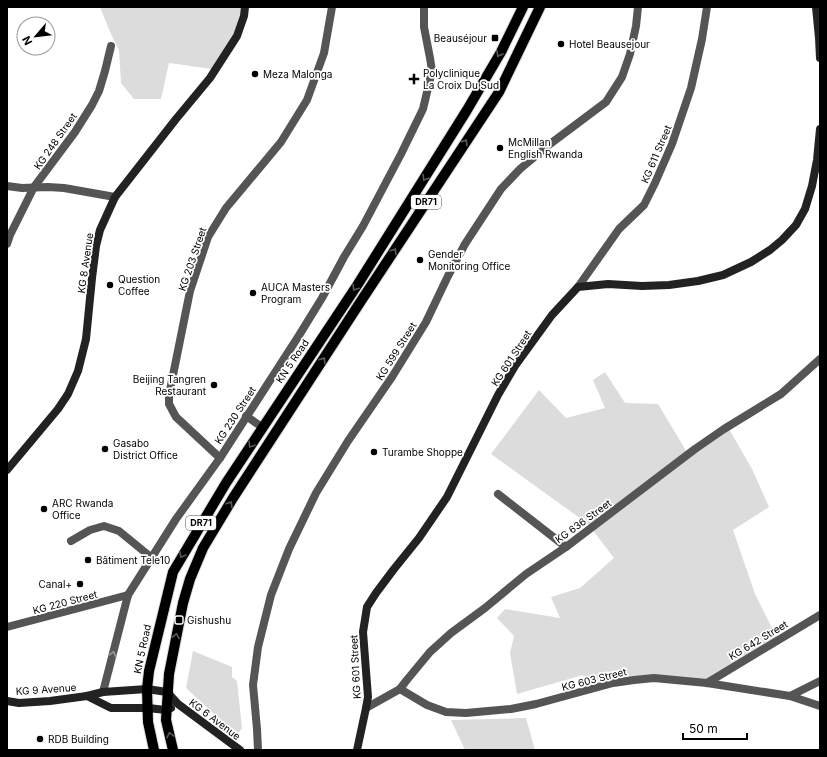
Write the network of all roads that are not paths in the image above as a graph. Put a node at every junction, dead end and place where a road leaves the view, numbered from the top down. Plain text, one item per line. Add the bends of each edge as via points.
1 (245, 7) edge
2 (332, 7) edge
3 (424, 7) edge
4 (523, 7) edge
5 (540, 7) edge
6 (638, 7) edge
7 (707, 7) edge
8 (816, 7) edge
9 (512, 29) junction
10 (527, 35) junction
11 (111, 46) dead end
12 (820, 58) edge
13 (820, 129) edge
14 (7, 186) edge
15 (34, 188) junction
16 (114, 197) junction
17 (7, 244) edge
18 (578, 287) junction
19 (820, 359) edge
20 (246, 416) junction
21 (262, 427) junction
22 (220, 458) junction
23 (7, 470) edge
24 (498, 494) dead end
25 (71, 541) dead end
26 (566, 547) junction
27 (152, 558) junction
28 (128, 595) junction
29 (820, 615) edge
30 (7, 627) edge
31 (820, 681) edge
32 (707, 683) junction
33 (147, 689) junction
34 (400, 689) junction
35 (103, 692) junction
36 (167, 692) junction
37 (87, 696) junction
38 (790, 696) junction
39 (7, 701) edge
40 (178, 704) junction
41 (820, 706) edge
42 (148, 708) junction
43 (366, 708) junction
44 (166, 710) junction
45 (154, 750) edge
46 (173, 750) edge
47 (240, 750) edge
48 (258, 750) edge
49 (357, 750) edge

1 - 16 main road, KG 8 Avenue via 237,36 210,78
2 - 22 street, KG 203 Street via 324,53 307,100 281,142 226,208 214,227 208,237 190,291 169,404 176,417
3 - 20 street, KG 230 Street via 424,27 432,72 423,109 363,226 322,298
4 - 9 main road, KN 5 Road / DR71
5 - 10 main road, DR71
6 - 48 street, KG 599 Street via 636,26 622,77 606,102 550,144 501,189 465,244 426,322 316,493 289,549 271,595 258,648 253,685
7 - 18 street, KG 611 Street via 691,88 655,184 644,205 619,229
8 - 12 main road
9 - 10 main road
9 -> 21 main road, KN 5 Road / DR71 via 467,110 413,197
36 -> 10 main road, DR71 via 183,603 203,548 498,92
11 - 15 street, KG 248 Street via 106,71 92,105
13 - 18 main road via 817,160 805,209 796,225 770,250 723,275 698,281 669,285 608,284
14 - 15 street
15 - 16 street via 64,188
15 - 17 street, KG 248 Street
16 - 23 main road, KG 8 Avenue via 96,246 86,339 78,371 58,409
18 - 43 main road, KG 601 Street via 552,316 515,366 447,497 367,607 363,632 368,697
19 - 26 street, KG 636 Street via 781,394 724,429
20 - 21 street
20 - 22 street, KG 230 Street
21 -> 33 main road, KN 5 Road / DR71 via 173,572
22 - 27 street, KG 230 Street via 176,519
24 - 26 street
25 - 27 street via 90,530 104,526 119,532
26 - 34 street, KG 636 Street via 526,574 451,633 430,652
27 - 28 street, KG 230 Street
28 - 30 street, KG 220 Street
35 -> 28 street, KG 230 Street
29 - 32 street, KG 642 Street
31 - 38 street
32 - 34 street, KG 603 Street via 654,678 634,680 613,683 530,706 466,713 446,712 427,705
32 - 38 street, KG 603 Street
33 - 35 main road, KG 9 Avenue
33 - 36 main road, KG 9 Avenue
33 - 42 main road, KN 5 Road / DR71
34 - 43 street, KG 636 Street
35 - 37 main road, KG 9 Avenue
36 - 40 main road, KG 6 Avenue
36 - 44 main road, DR71
37 - 39 main road, KG 9 Avenue via 19,703
37 - 42 main road, KG 9 Avenue via 111,708
38 - 41 street, KG 603 Street
40 - 44 main road, KG 6 Avenue
40 - 47 main road, KG 6 Avenue
42 - 44 main road, KG 9 Avenue
42 - 45 main road, KN 5 Road / DR71
43 - 49 main road, KG 601 Street
46 -> 44 main road, DR71

